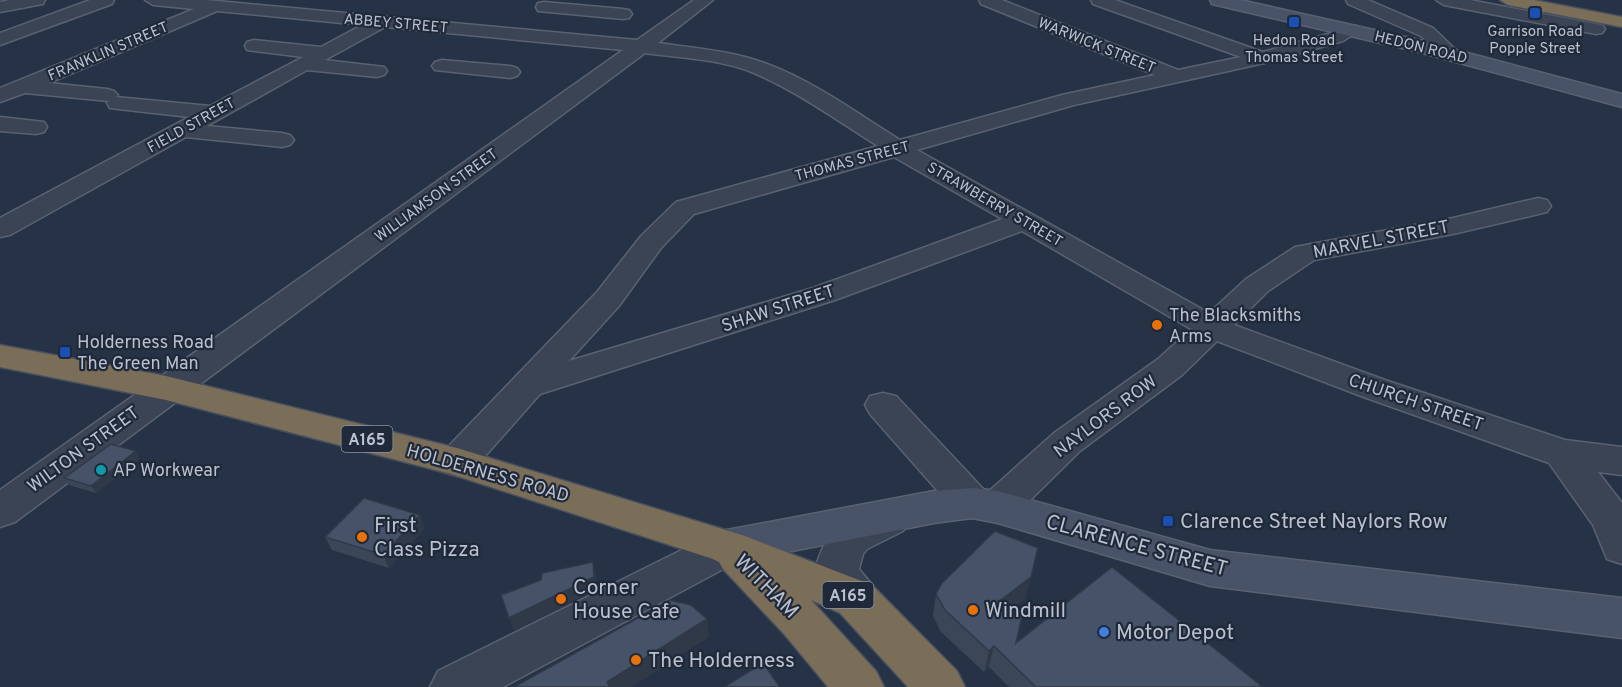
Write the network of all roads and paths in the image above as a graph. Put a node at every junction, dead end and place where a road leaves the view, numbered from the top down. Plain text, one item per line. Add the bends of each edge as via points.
1 (37, 0) edge
2 (106, 0) edge
3 (153, 0) edge
4 (705, 0) edge
5 (987, 0) edge
6 (1099, 0) edge
7 (1218, 0) edge
8 (1353, 0) edge
9 (1444, 0) edge
10 (1508, 0) edge
11 (1557, 0) edge
12 (215, 6) junction
13 (0, 7) edge
14 (544, 7) dead end
15 (587, 11) junction
16 (1622, 13) edge
17 (623, 14) dead end
18 (381, 22) junction
19 (1622, 22) edge
20 (117, 29) dead end
21 (1596, 29) dead end
22 (1351, 30) junction
23 (153, 32) junction
24 (517, 35) junction
25 (3, 36) edge
26 (544, 37) junction
27 (254, 46) dead end
28 (639, 46) junction
29 (323, 53) junction
30 (1450, 54) junction
31 (1262, 58) junction
32 (302, 64) junction
33 (442, 66) dead end
34 (473, 69) junction
35 (377, 71) dead end
36 (510, 72) dead end
37 (0, 76) edge
38 (1174, 76) junction
39 (31, 83) junction
40 (0, 96) edge
41 (1622, 101) edge
42 (212, 113) junction
43 (0, 124) edge
44 (36, 127) dead end
45 (182, 130) junction
46 (282, 140) dead end
47 (898, 149) junction
48 (1538, 206) dead end
49 (1023, 221) junction
50 (0, 229) edge
51 (1214, 328) junction
52 (0, 356) edge
53 (530, 385) junction
54 (166, 388) junction
55 (883, 405) dead end
56 (1563, 453) junction
57 (1622, 461) edge
58 (458, 462) junction
59 (985, 505) junction
60 (0, 511) edge
61 (906, 512) junction
62 (727, 547) junction
63 (1622, 547) edge
64 (856, 599) junction
65 (1622, 618) edge
66 (455, 687) edge
67 (860, 687) edge
68 (940, 687) edge

1 - 13 street
2 - 25 street
3 - 12 street, ABBEY STREET
4 - 28 street, WILLIAMSON STREET
5 - 38 street, WARWICK STREET
6 - 31 street
7 - 22 street, HEDON ROAD
8 - 30 street via 1427,32
9 - 21 street
10 - 19 highway
11 - 16 highway
12 - 18 street, ABBEY STREET
12 - 23 street, FRANKLIN STREET
14 - 15 street
15 - 17 street
15 - 26 street
18 - 24 street, ABBEY STREET
18 - 29 street, FIELD STREET
20 - 23 street
22 - 30 street, HEDON ROAD
22 - 31 street, THOMAS STREET
23 - 39 street, FRANKLIN STREET
24 - 26 street, ABBEY STREET
24 - 34 street
26 - 28 street, ABBEY STREET
27 - 29 street
28 - 47 street, STRAWBERRY STREET via 760,68 806,91
28 - 54 street, WILLIAMSON STREET via 311,287
29 - 32 street, FIELD STREET
30 - 41 street, HEDON ROAD
31 - 38 street, THOMAS STREET
32 - 35 street
32 - 42 street, FIELD STREET
33 - 34 street
34 - 36 street
37 - 39 street
38 - 47 street, THOMAS STREET via 1070,100
39 - 40 street, FRANKLIN STREET
39 - 42 street
42 - 45 street, FIELD STREET
43 - 44 street
45 - 46 street
45 - 50 street, FIELD STREET
47 - 49 street, STRAWBERRY STREET
47 - 53 street, THOMAS STREET via 685,208 651,242 608,299
48 - 51 street, MARVEL STREET via 1305,253 1257,285
49 - 51 street, STRAWBERRY STREET
49 - 53 street, SHAW STREET via 824,294
51 - 56 street, CHURCH STREET
51 - 59 street, NAYLORS ROW via 1170,367
52 - 54 highway, HOLDERNESS ROAD / A165
53 - 58 street, THOMAS STREET
54 - 58 highway, HOLDERNESS ROAD / A165
54 - 60 street, WILTON STREET
55 - 59 street
56 - 57 street, CHURCH STREET
56 - 63 street via 1612,520
58 - 62 highway, HOLDERNESS ROAD / A165
59 - 61 street, CLARENCE STREET
59 - 65 street, CLARENCE STREET via 1210,568
61 - 62 street, CLARENCE STREET
61 - 64 street via 849,537 836,572
62 - 64 highway, WITHAM / A165
62 - 66 street
62 - 67 highway, WITHAM / A165
64 - 68 highway, WITHAM / A165

